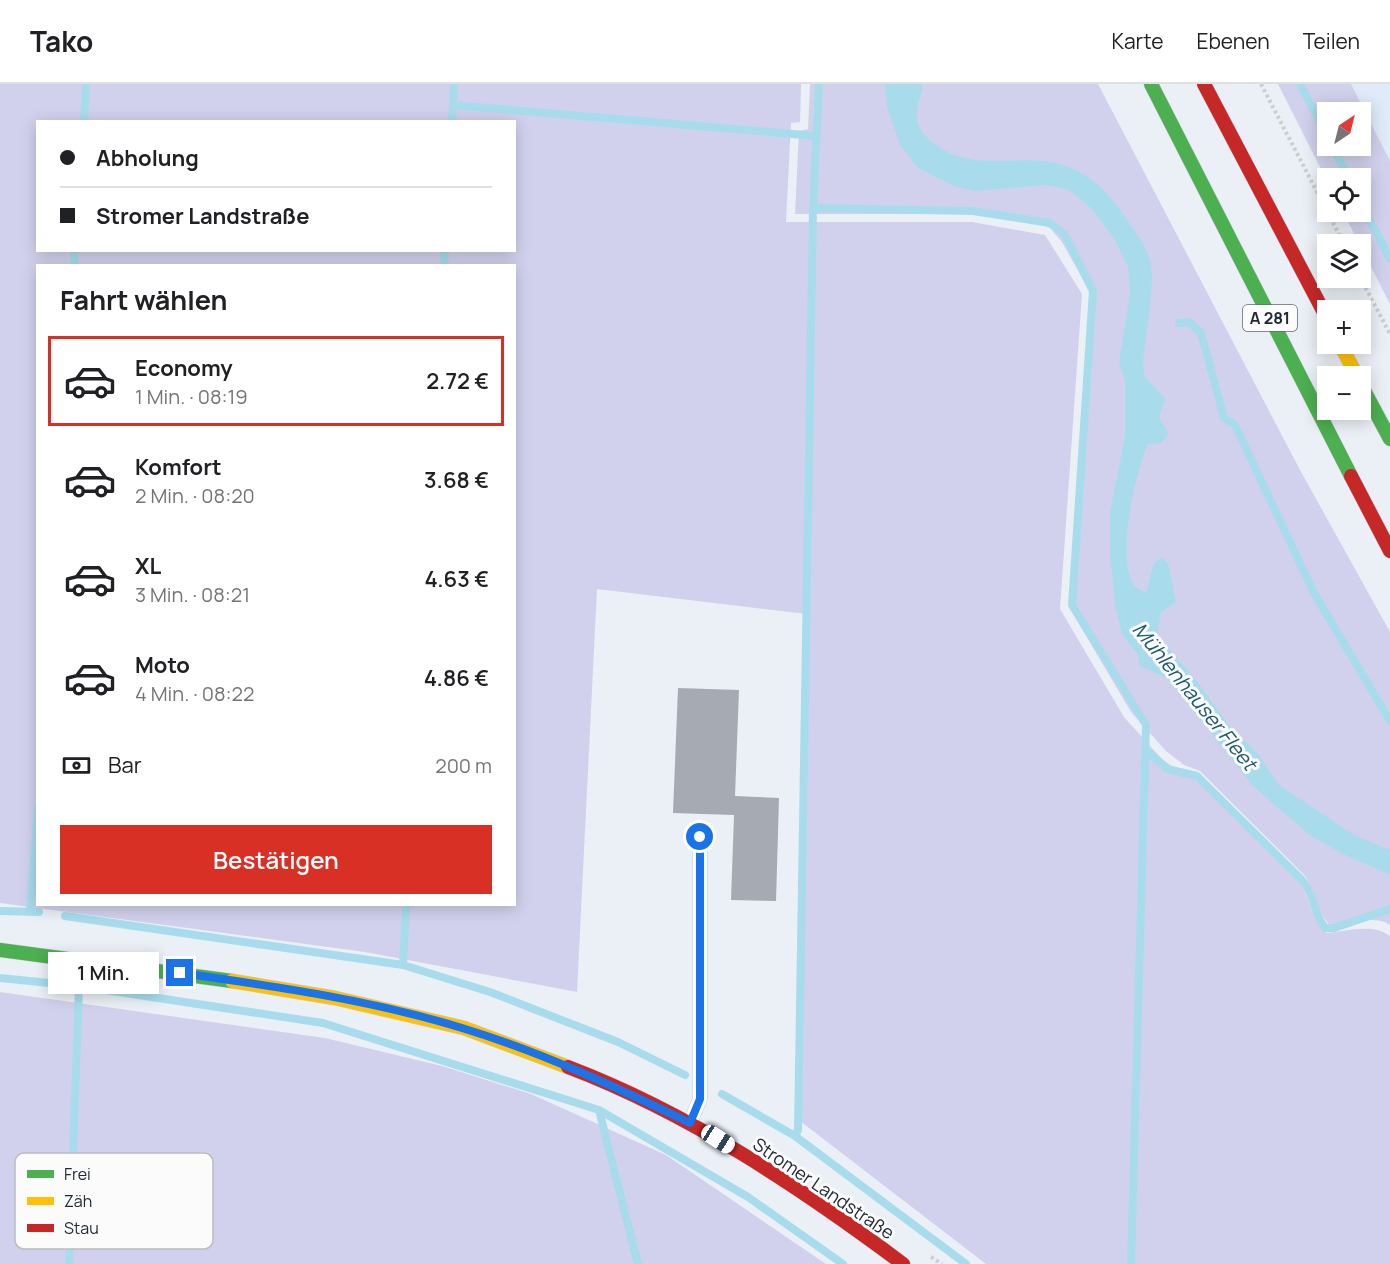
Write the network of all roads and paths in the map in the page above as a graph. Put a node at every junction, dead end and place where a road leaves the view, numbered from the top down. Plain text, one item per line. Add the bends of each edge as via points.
1 (1151, 84) edge
2 (1204, 84) edge
3 (1261, 84) edge
4 (1339, 234) edge
5 (1366, 288) edge
6 (1317, 300) edge
7 (1390, 334) edge
8 (1371, 404) edge
9 (1390, 439) edge
10 (1390, 551) edge
11 (700, 837) dead end
12 (0, 950) edge
13 (690, 1123) junction
14 (903, 1264) edge

1 - 10 main road, A 281
2 - 6 main road, A 281
3 - 4 path
5 - 7 path
8 - 9 main road
11 - 13 lane via 700,1099
12 - 13 main road, Stromer Landstraße via 202,976 399,1011 464,1028 607,1082
13 - 14 main road, Stromer Landstraße via 836,1214

